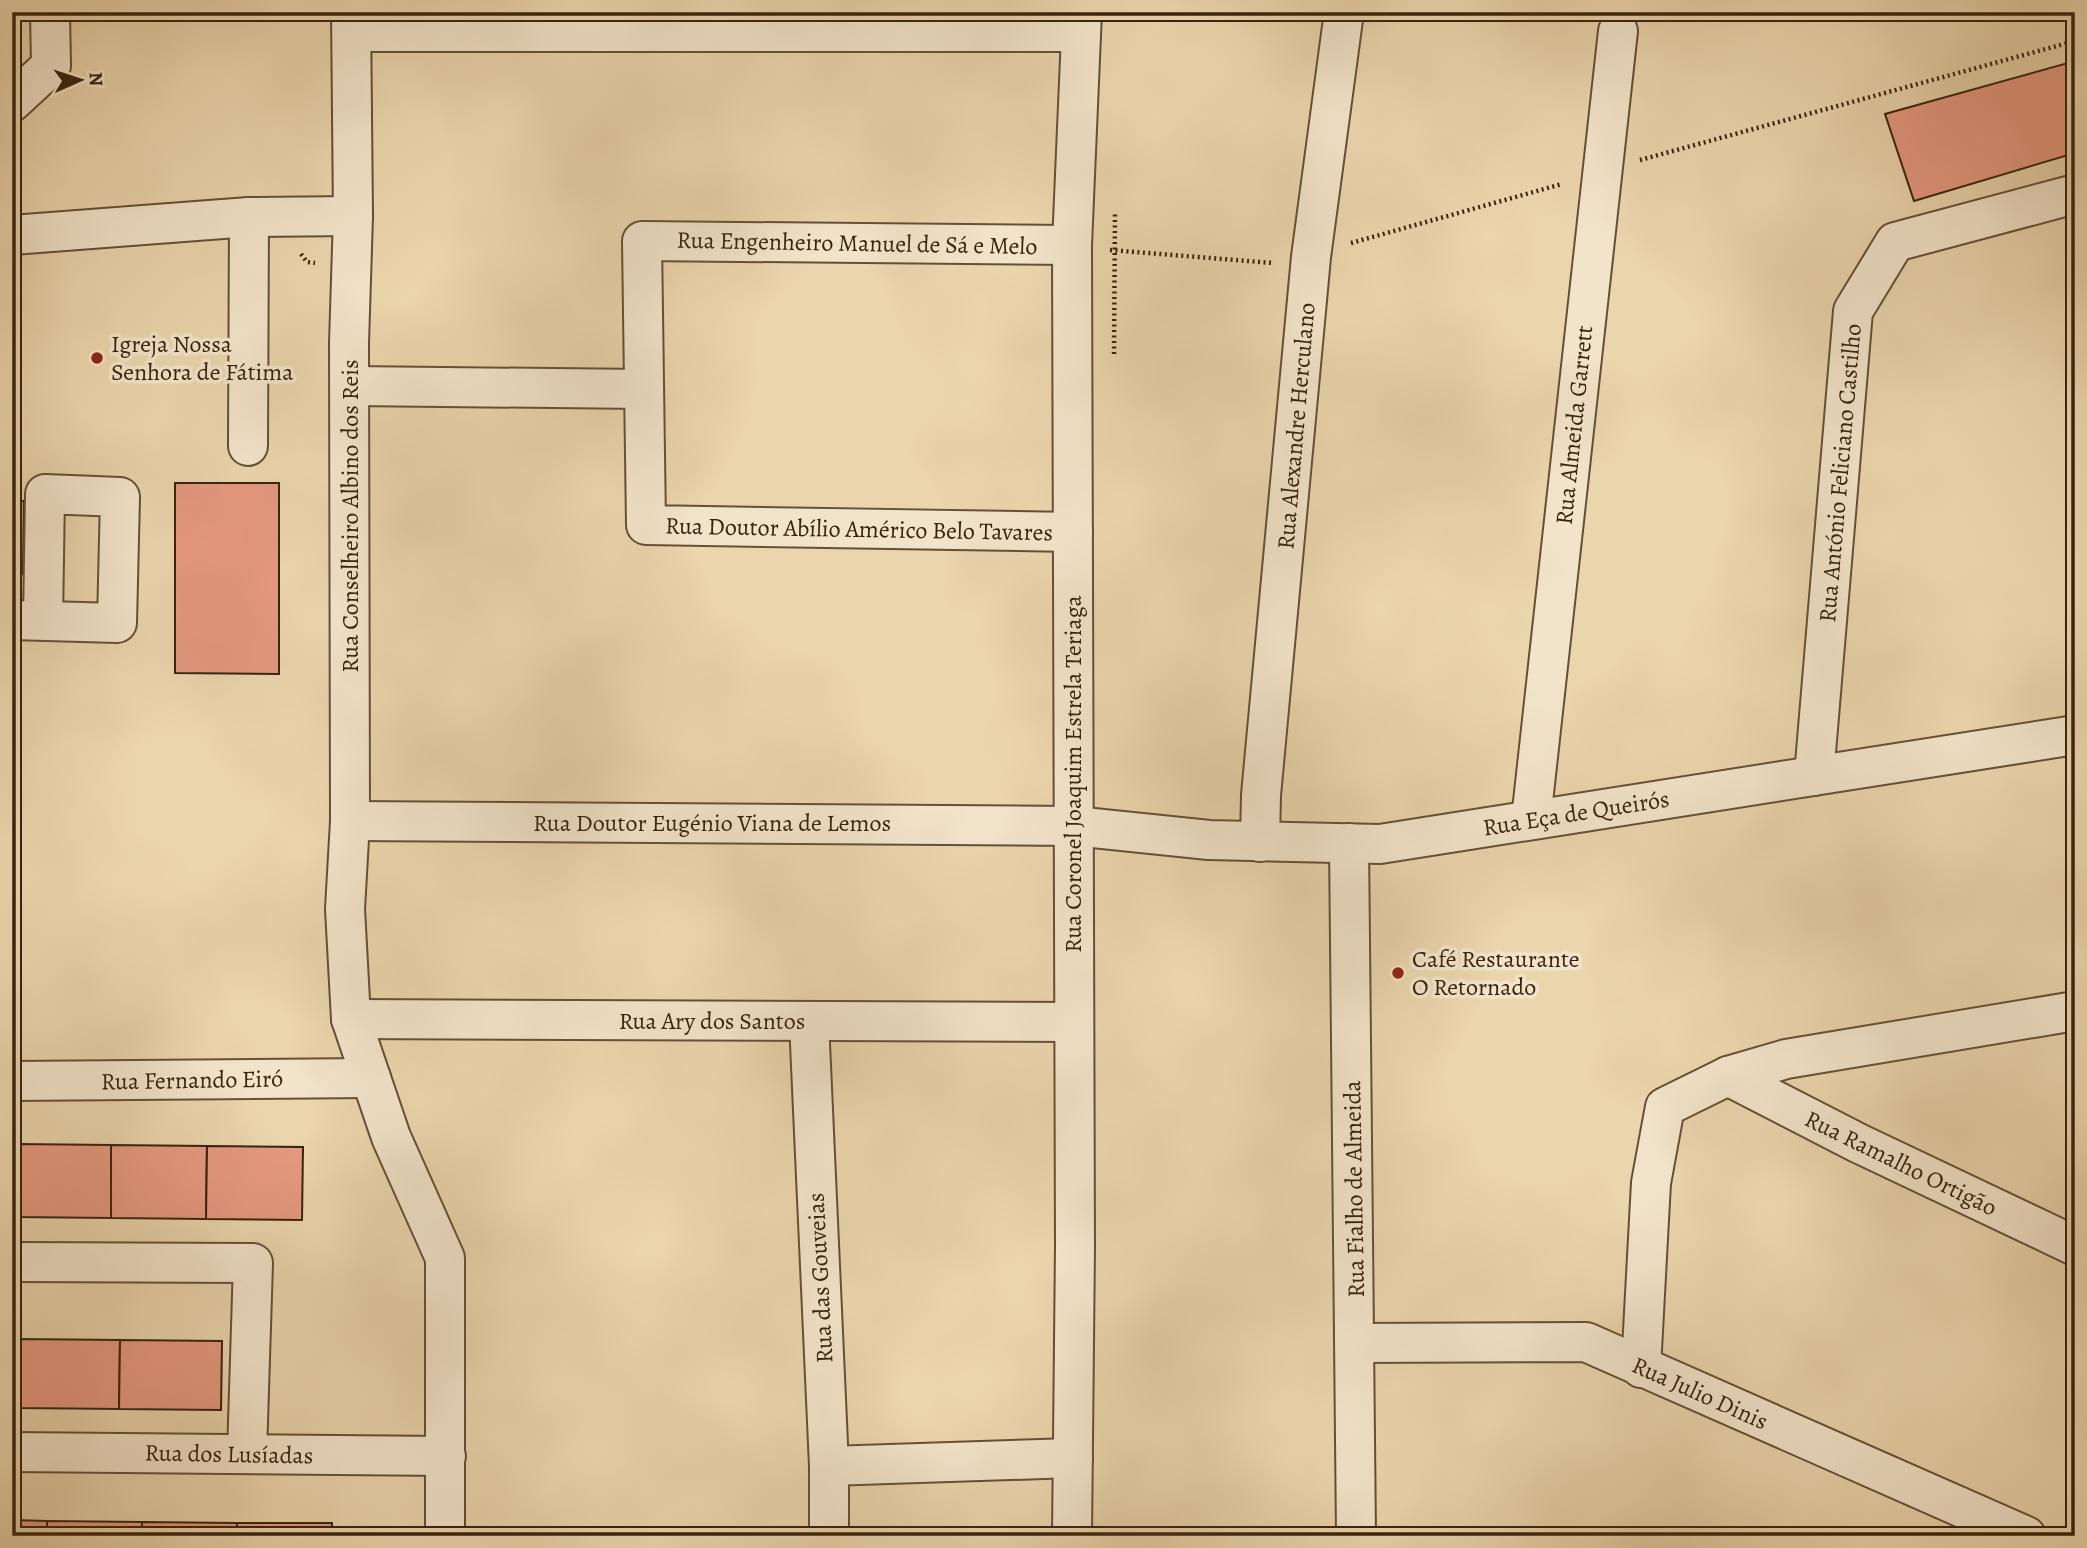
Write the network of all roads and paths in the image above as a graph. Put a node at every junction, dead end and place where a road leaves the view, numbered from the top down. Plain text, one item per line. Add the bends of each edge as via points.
1 (50, 12) edge
2 (1344, 12) edge
3 (351, 22) edge
4 (1081, 22) edge
5 (1618, 31) dead end
6 (12, 102) edge
7 (2075, 194) edge
8 (353, 216) junction
9 (249, 217) junction
10 (12, 235) edge
11 (1072, 245) junction
12 (351, 386) junction
13 (644, 389) junction
14 (248, 446) dead end
15 (1073, 532) junction
16 (2075, 734) edge
17 (1814, 776) junction
18 (1531, 820) junction
19 (350, 821) junction
20 (1073, 826) junction
21 (1260, 842) junction
22 (1349, 843) junction
23 (2075, 1011) edge
24 (351, 1019) junction
25 (809, 1021) junction
26 (1073, 1022) junction
27 (1728, 1076) junction
28 (371, 1078) junction
29 (12, 1082) edge
30 (2075, 1246) edge
31 (12, 1262) edge
32 (1356, 1343) junction
33 (1641, 1368) junction
34 (12, 1452) edge
35 (247, 1454) junction
36 (446, 1457) junction
37 (1073, 1458) junction
38 (829, 1466) junction
39 (445, 1536) edge
40 (829, 1536) edge
41 (1072, 1536) edge
42 (1356, 1536) edge
43 (2026, 1536) edge

1 - 6 street via 51,66
2 - 21 street, Rua Alexandre Herculano via 1311,257
3 - 4 street
3 - 8 street, Rua Conselheiro Albino dos Reis
4 - 11 street, Rua Coronel Joaquim Estrela Teriaga
5 - 18 street, Rua Almeida Garrett
7 - 17 street, Rua António Feliciano Castilho via 1895,242 1853,311
8 - 9 street
8 - 12 street, Rua Conselheiro Albino dos Reis
9 - 10 street
9 - 14 street
11 - 13 street, Rua Engenheiro Manuel de Sá e Melo via 642,241
11 - 15 street, Rua Coronel Joaquim Estrela Teriaga
12 - 13 street
12 - 19 street, Rua Conselheiro Albino dos Reis
13 - 15 street, Rua Doutor Abílio Américo Belo Tavares via 646,525
15 - 20 street, Rua Coronel Joaquim Estrela Teriaga
16 - 17 street, Rua Eça de Queirós
17 - 18 street, Rua Eça de Queirós
18 - 22 street, Rua Eça de Queirós via 1380,844
19 - 20 street, Rua Doutor Eugénio Viana de Lemos
19 - 24 street, Rua Conselheiro Albino dos Reis via 345,909
20 - 21 street, Rua Eça de Queirós
20 - 26 street, Rua Coronel Joaquim Estrela Teriaga
21 - 22 street, Rua Eça de Queirós
22 - 32 street, Rua Fialho de Almeida
23 - 27 street via 1786,1059
24 - 25 street, Rua Ary dos Santos
24 - 28 street, Rua Conselheiro Albino dos Reis
25 - 26 street, Rua Ary dos Santos
25 - 38 street, Rua das Gouveias
26 - 37 street, Rua Coronel Joaquim Estrela Teriaga
27 - 30 street, Rua Ramalho Ortigão
27 - 33 street via 1665,1107 1651,1183
28 - 29 street, Rua Fernando Eiró
28 - 36 street, Rua Conselheiro Albino dos Reis via 391,1137 444,1258
31 - 35 street via 253,1263
32 - 33 street, Rua Julio Dinis via 1586,1342
32 - 42 street, Rua Fialho de Almeida
33 - 43 street, Rua Julio Dinis
34 - 35 street, Rua dos Lusíadas
35 - 36 street, Rua dos Lusíadas
36 - 39 street, Rua Conselheiro Albino dos Reis
37 - 38 street
37 - 41 street, Rua Coronel Joaquim Estrela Teriaga
38 - 40 street, Rua das Gouveias

